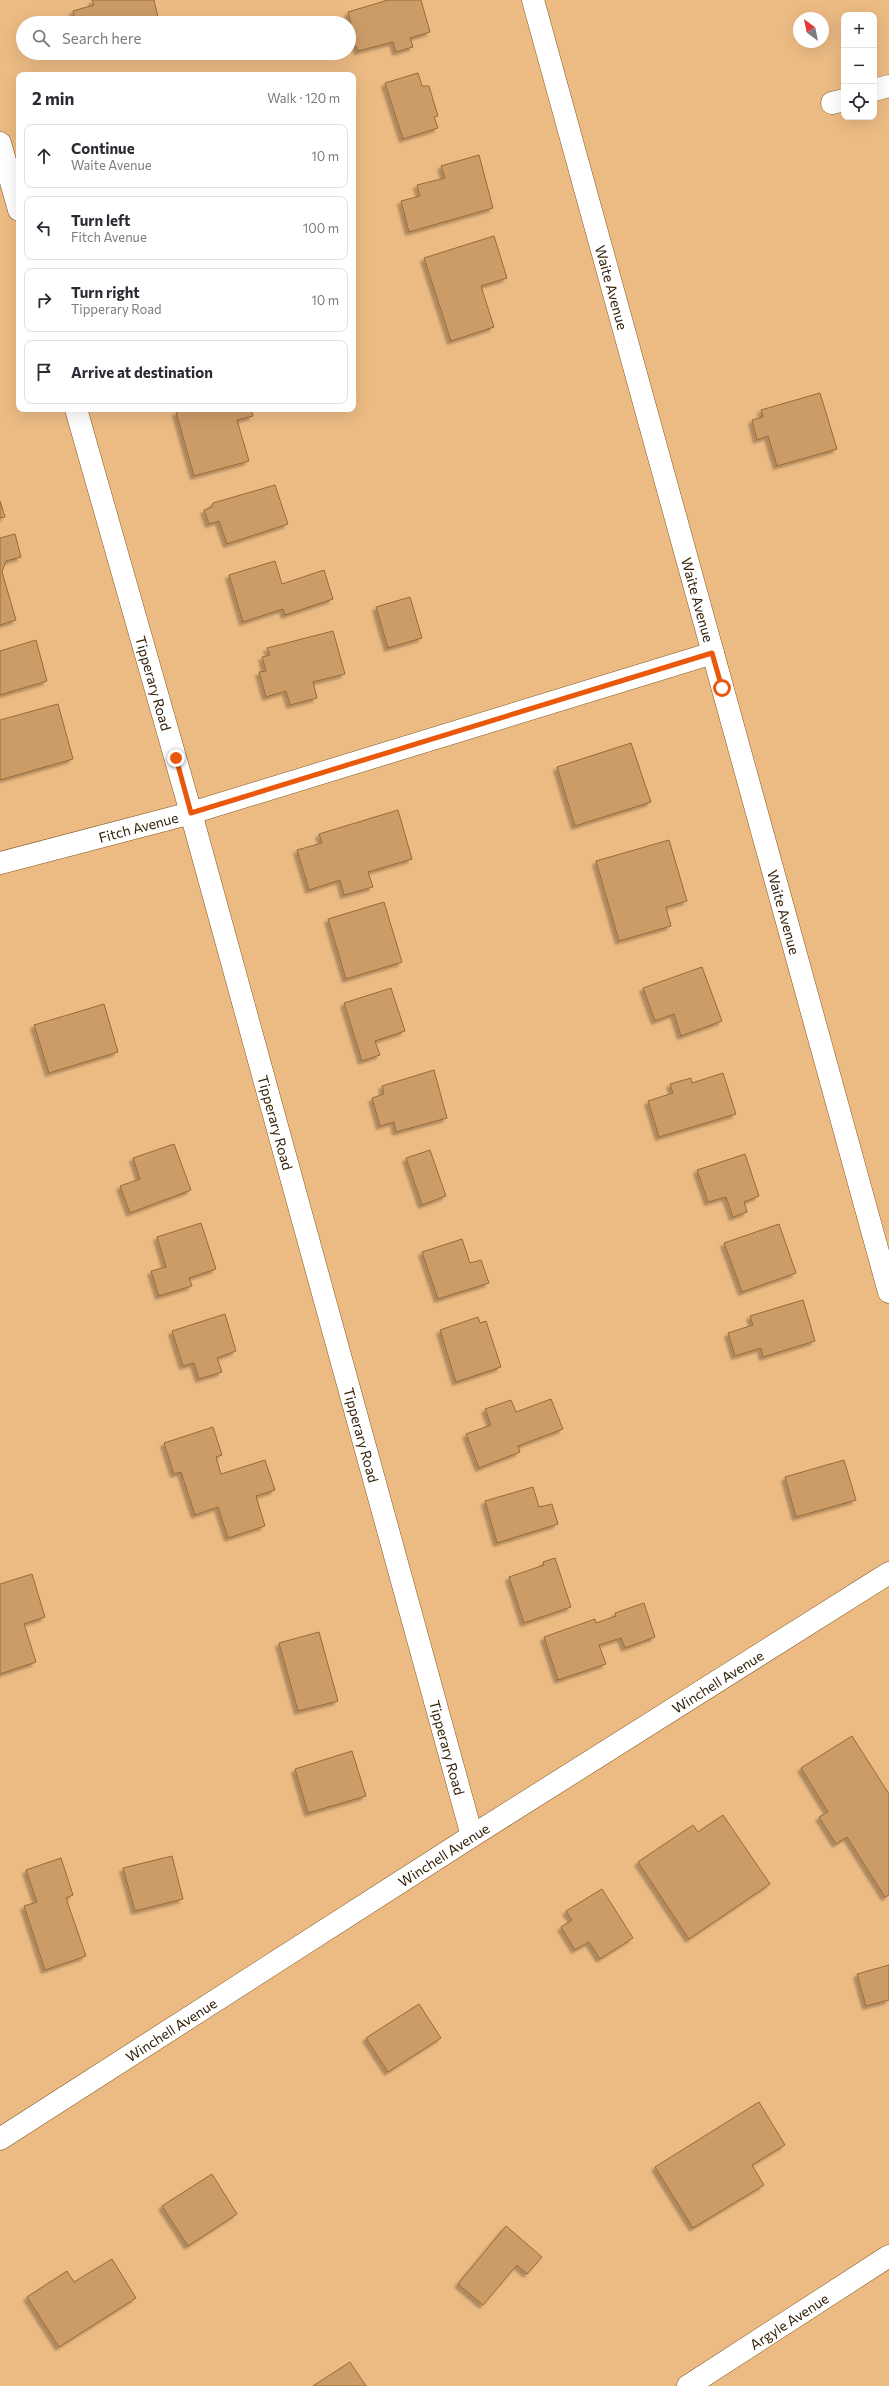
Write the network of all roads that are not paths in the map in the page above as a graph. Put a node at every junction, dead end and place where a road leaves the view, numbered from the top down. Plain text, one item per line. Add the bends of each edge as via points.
1 (533, 0) edge
2 (889, 86) edge
3 (877, 89) edge
4 (0, 143) edge
5 (16, 199) edge
6 (77, 412) edge
7 (712, 653) junction
8 (191, 813) junction
9 (0, 863) edge
10 (889, 1292) edge
11 (889, 1573) edge
12 (472, 1836) junction
13 (0, 2139) edge
14 (889, 2256) edge
15 (688, 2386) edge

1 - 7 street, Waite Avenue
2 - 3 street
4 - 5 street
6 - 8 street, Tipperary Road
7 - 8 street, Fitch Avenue
7 - 10 street, Waite Avenue
8 - 9 street, Fitch Avenue
8 - 12 street, Tipperary Road
11 - 12 street, Winchell Avenue
12 - 13 street, Winchell Avenue
14 - 15 street, Argyle Avenue

